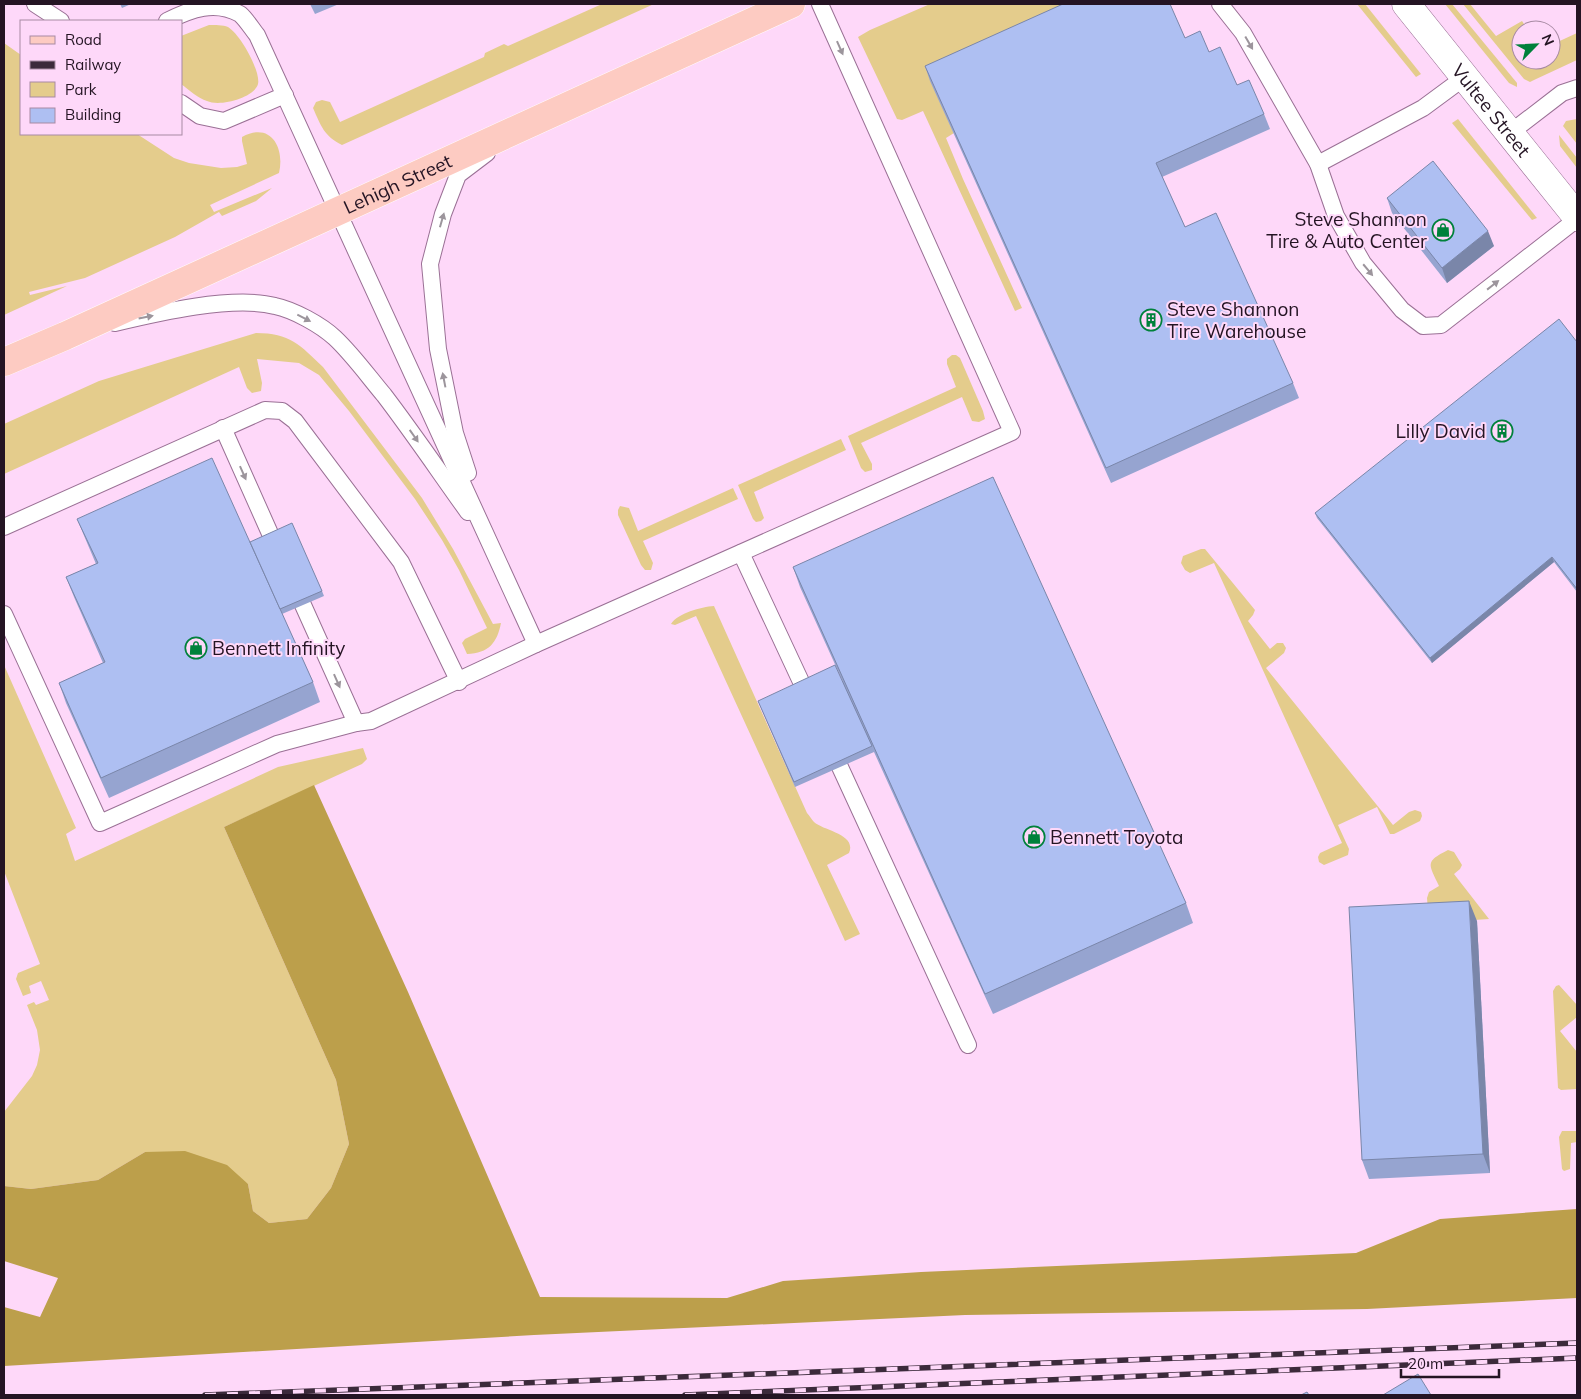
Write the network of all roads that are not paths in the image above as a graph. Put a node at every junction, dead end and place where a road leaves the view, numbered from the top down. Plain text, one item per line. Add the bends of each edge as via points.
1 (35, 4) edge
2 (791, 4) edge
3 (820, 4) edge
4 (1220, 4) edge
5 (1406, 4) edge
6 (59, 20) edge
7 (169, 20) edge
8 (1465, 77) junction
9 (1577, 88) edge
10 (285, 96) junction
11 (182, 104) edge
12 (518, 129) junction
13 (1510, 133) junction
14 (1318, 164) junction
15 (338, 211) junction
16 (1577, 218) edge
17 (65, 336) junction
18 (4, 362) edge
19 (223, 428) junction
20 (4, 527) edge
21 (272, 538) edge
22 (491, 544) junction
23 (741, 553) junction
24 (303, 605) edge
25 (4, 614) edge
26 (536, 644) junction
27 (459, 682) junction
28 (803, 686) edge
29 (356, 723) junction
30 (840, 768) edge
31 (968, 1045) dead end

1 - 6 lane
2 - 12 main road, Lehigh Street
3 -> 23 lane via 1012,432
4 -> 14 lane via 1243,33
5 - 8 street, Vultee Street
7 - 10 lane via 200,5 222,4 240,14 257,35
8 - 13 street, Vultee Street
8 - 14 lane via 1416,112
9 - 13 lane via 1562,93
10 - 11 lane via 224,121 200,116
10 - 15 lane
12 - 15 main road, Lehigh Street
22 -> 12 lane via 455,433 438,349 430,264 443,214 458,175
13 - 16 street, Vultee Street
14 -> 16 lane via 1336,216 1362,263 1402,310 1423,326 1441,325
15 - 17 main road, Lehigh Street
15 - 22 lane
17 - 18 main road, Lehigh Street
17 -> 22 lane via 146,316 246,301 276,306 306,318 333,336 358,362
19 - 20 lane
19 -> 21 lane
19 - 27 lane via 265,410 282,410 296,421 401,562
22 - 26 lane
23 - 26 lane
23 - 28 lane
24 -> 29 lane
25 - 29 lane via 100,823 277,744
26 - 27 lane
27 - 29 lane via 371,721
30 - 31 lane

